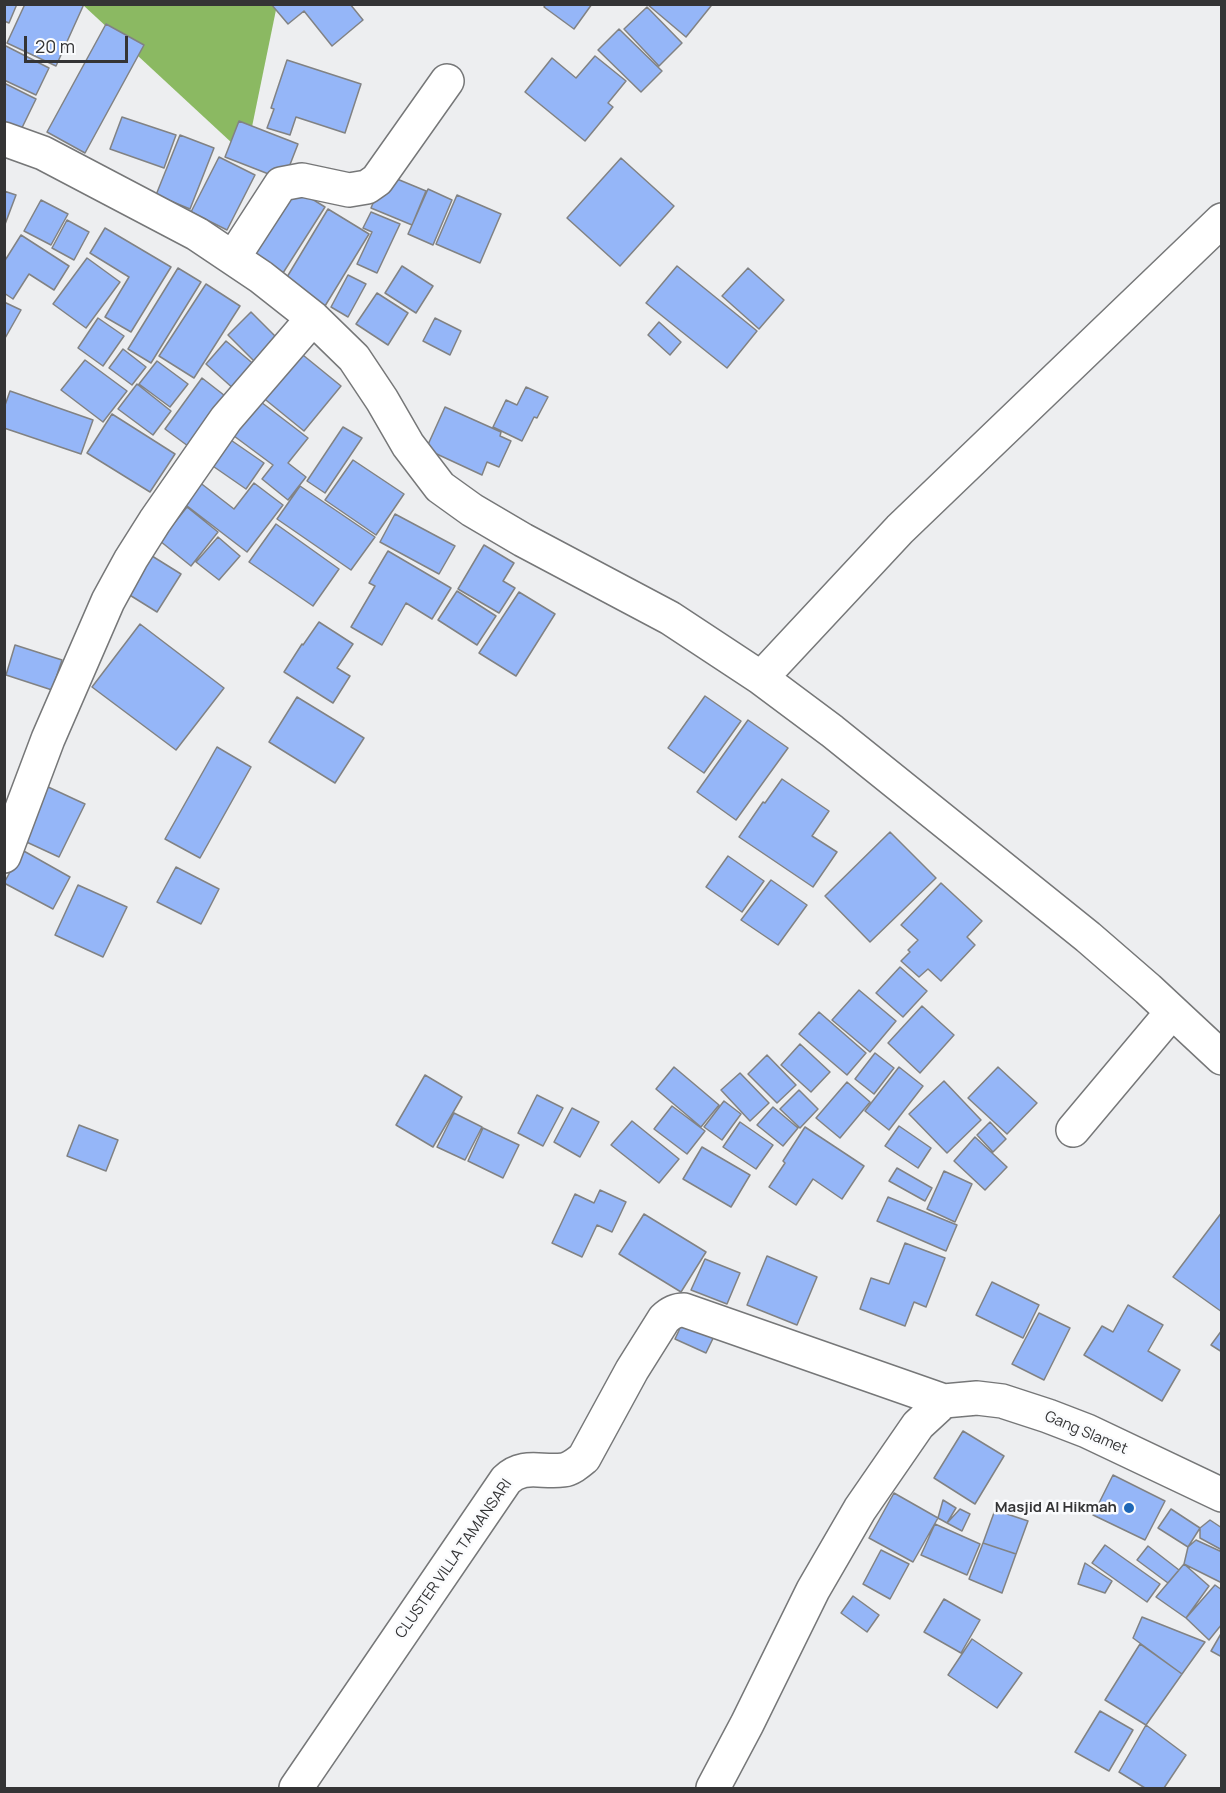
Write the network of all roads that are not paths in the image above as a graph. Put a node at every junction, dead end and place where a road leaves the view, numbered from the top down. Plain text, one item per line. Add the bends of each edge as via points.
1 (447, 81) dead end
2 (4, 138) edge
3 (1221, 220) edge
4 (233, 258) junction
5 (313, 318) junction
6 (760, 678) junction
7 (4, 856) edge
8 (1172, 1011) junction
9 (1221, 1058) edge
10 (1073, 1130) dead end
11 (944, 1401) junction
12 (1221, 1495) edge
13 (296, 1788) edge
14 (712, 1788) edge

1 - 4 street via 377,180 367,187 349,190 302,180 281,183
2 - 4 street via 43,153 197,234
3 - 6 street via 900,529
4 - 5 street
5 - 6 street via 354,358 408,445 440,487 523,540 670,618
5 - 7 street via 226,419 131,559 108,601 48,739
6 - 8 street via 953,827
8 - 9 street
8 - 10 street
11 - 12 street, Gang Slamet via 1002,1401 1048,1416
11 - 13 street, CLUSTER VILLA TAMANSARI via 684,1310 671,1312 632,1370 584,1458 564,1470 524,1469 506,1480
11 - 14 street via 918,1425 860,1509 813,1590

